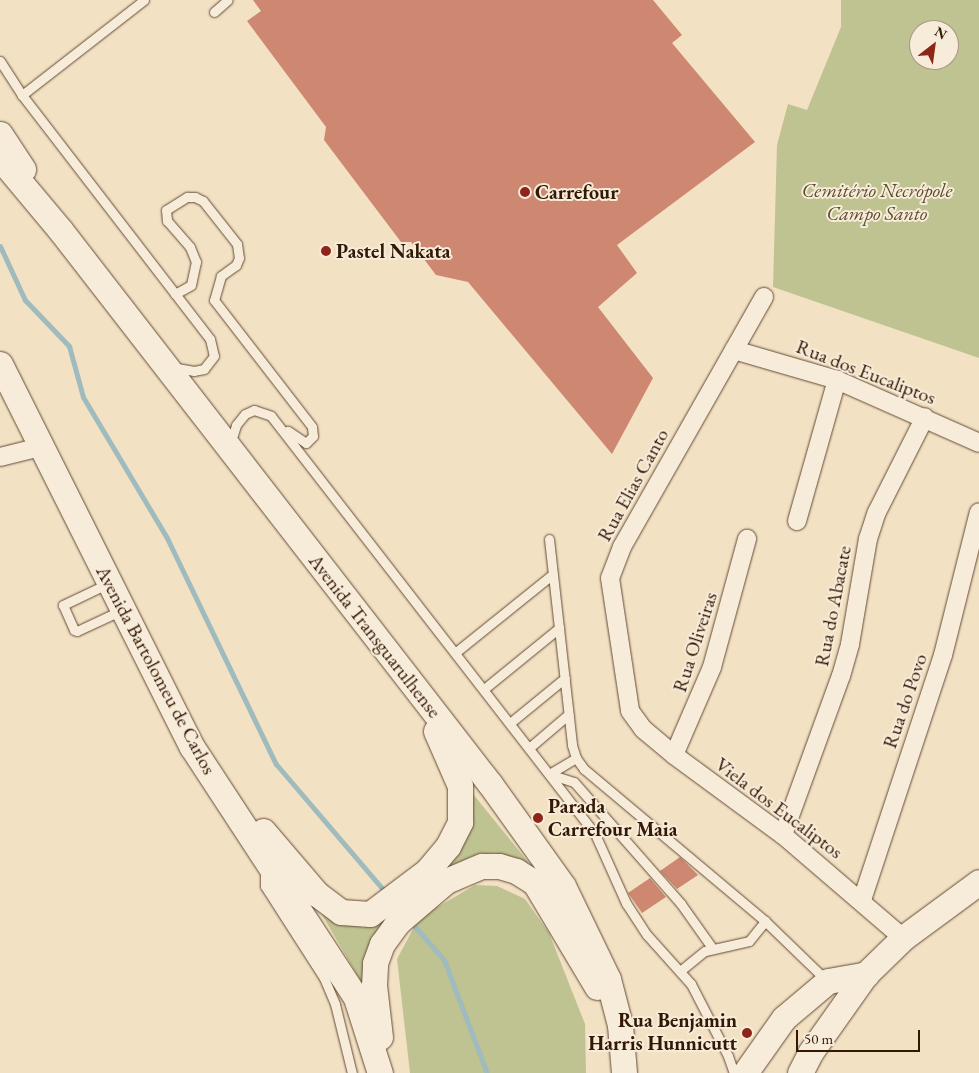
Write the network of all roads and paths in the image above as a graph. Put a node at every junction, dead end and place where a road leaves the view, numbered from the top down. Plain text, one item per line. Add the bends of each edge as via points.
1 (144, 0) edge
2 (228, 0) edge
3 (214, 12) dead end
4 (0, 61) edge
5 (22, 95) junction
6 (0, 134) edge
7 (0, 158) edge
8 (61, 231) junction
9 (175, 294) junction
10 (764, 298) dead end
11 (734, 350) junction
12 (166, 366) junction
13 (1, 367) edge
14 (837, 380) junction
15 (271, 416) junction
16 (925, 417) junction
17 (979, 443) edge
18 (44, 446) junction
19 (229, 449) junction
20 (0, 457) edge
21 (979, 512) edge
22 (797, 521) dead end
23 (549, 539) dead end
24 (747, 539) dead end
25 (553, 574) junction
26 (108, 583) junction
27 (122, 610) junction
28 (559, 628) junction
29 (456, 652) junction
30 (393, 659) junction
31 (565, 678) junction
32 (484, 689) junction
33 (630, 712) joint
34 (569, 714) junction
35 (510, 723) junction
36 (192, 747) junction
37 (529, 748) junction
38 (674, 755) junction
39 (576, 758) junction
40 (549, 774) junction
41 (783, 835) junction
42 (266, 859) junction
43 (979, 882) edge
44 (862, 900) junction
45 (765, 921) junction
46 (903, 938) junction
47 (713, 948) junction
48 (680, 971) junction
49 (866, 974) junction
50 (828, 981) junction
51 (620, 1026) junction
52 (805, 1063) edge
53 (352, 1073) edge
54 (380, 1073) edge
55 (384, 1073) edge
56 (624, 1073) edge
57 (734, 1073) edge
58 (745, 1073) edge

1 - 5 lane
2 - 3 lane
4 - 5 lane
5 - 9 lane
6 - 8 main road
7 - 8 main road
8 - 12 main road, Avenida Transguarulhense
9 - 12 lane via 210,339 214,356 204,370
9 - 15 lane via 190,285 196,262 190,247 167,221 166,210 186,197 195,197 203,201 237,244 239,258 236,265 221,276 214,300 312,427 313,436 306,444
10 - 11 street, Rua Elias Canto
11 - 14 street, Rua dos Eucaliptos
11 - 33 street, Rua Elias Canto via 622,547 610,578
12 - 19 main road, Avenida Transguarulhense
13 - 18 main road, Avenida Bartolomeu de Carlos
14 - 16 street, Rua dos Eucaliptos
14 - 22 street
15 - 19 lane via 254,410 245,414 236,425
15 - 29 lane
16 - 17 street, Rua dos Eucaliptos
16 - 41 street, Rua do Abacate via 877,512 868,539 842,676
18 - 20 street
18 - 26 main road, Avenida Bartolomeu de Carlos
19 - 30 main road, Avenida Transguarulhense
21 - 44 street, Rua do Povo via 943,655
23 - 25 lane
24 - 38 street, Rua Oliveiras via 712,667
25 - 28 lane
25 - 29 lane
26 - 27 main road, Avenida Bartolomeu de Carlos
26 - 27 lane via 63,605 74,630
27 - 36 main road, Avenida Bartolomeu de Carlos
28 - 31 lane
28 - 32 lane
29 - 32 lane
30 - 36 main road via 437,733 462,798 460,822 448,846 427,871 370,914 342,912 317,894
30 - 51 main road, Avenida Transguarulhense via 490,784 563,886 608,979
31 - 34 lane
31 - 35 lane
32 - 35 lane
33 - 38 street, Viela dos Eucaliptos via 643,729
34 - 37 lane
34 - 39 lane
35 - 37 lane
36 - 42 main road, Avenida Bartolomeu de Carlos
37 - 40 lane
38 - 41 street, Viela dos Eucaliptos
39 - 40 lane
39 - 45 lane via 584,769
40 - 47 lane via 574,782 681,904
40 - 48 lane via 595,834 626,903 647,935
41 - 44 street, Viela dos Eucaliptos
42 - 53 lane via 265,886 324,978 342,1026
42 - 54 main road, Avenida Bartolomeu de Carlos via 356,998
43 - 46 main road
44 - 46 street, Viela dos Eucaliptos
45 - 47 lane via 749,941
45 - 50 lane
46 - 49 main road
47 - 48 lane
48 - 57 lane via 691,984
49 - 50 main road
49 - 52 main road
50 - 52 main road via 832,997 830,1009
50 - 58 main road via 784,1018
51 - 55 main road via 535,883 516,871 500,866 482,866 446,881 397,923 382,944 375,963 374,986
51 - 56 main road, Avenida Transguarulhense

